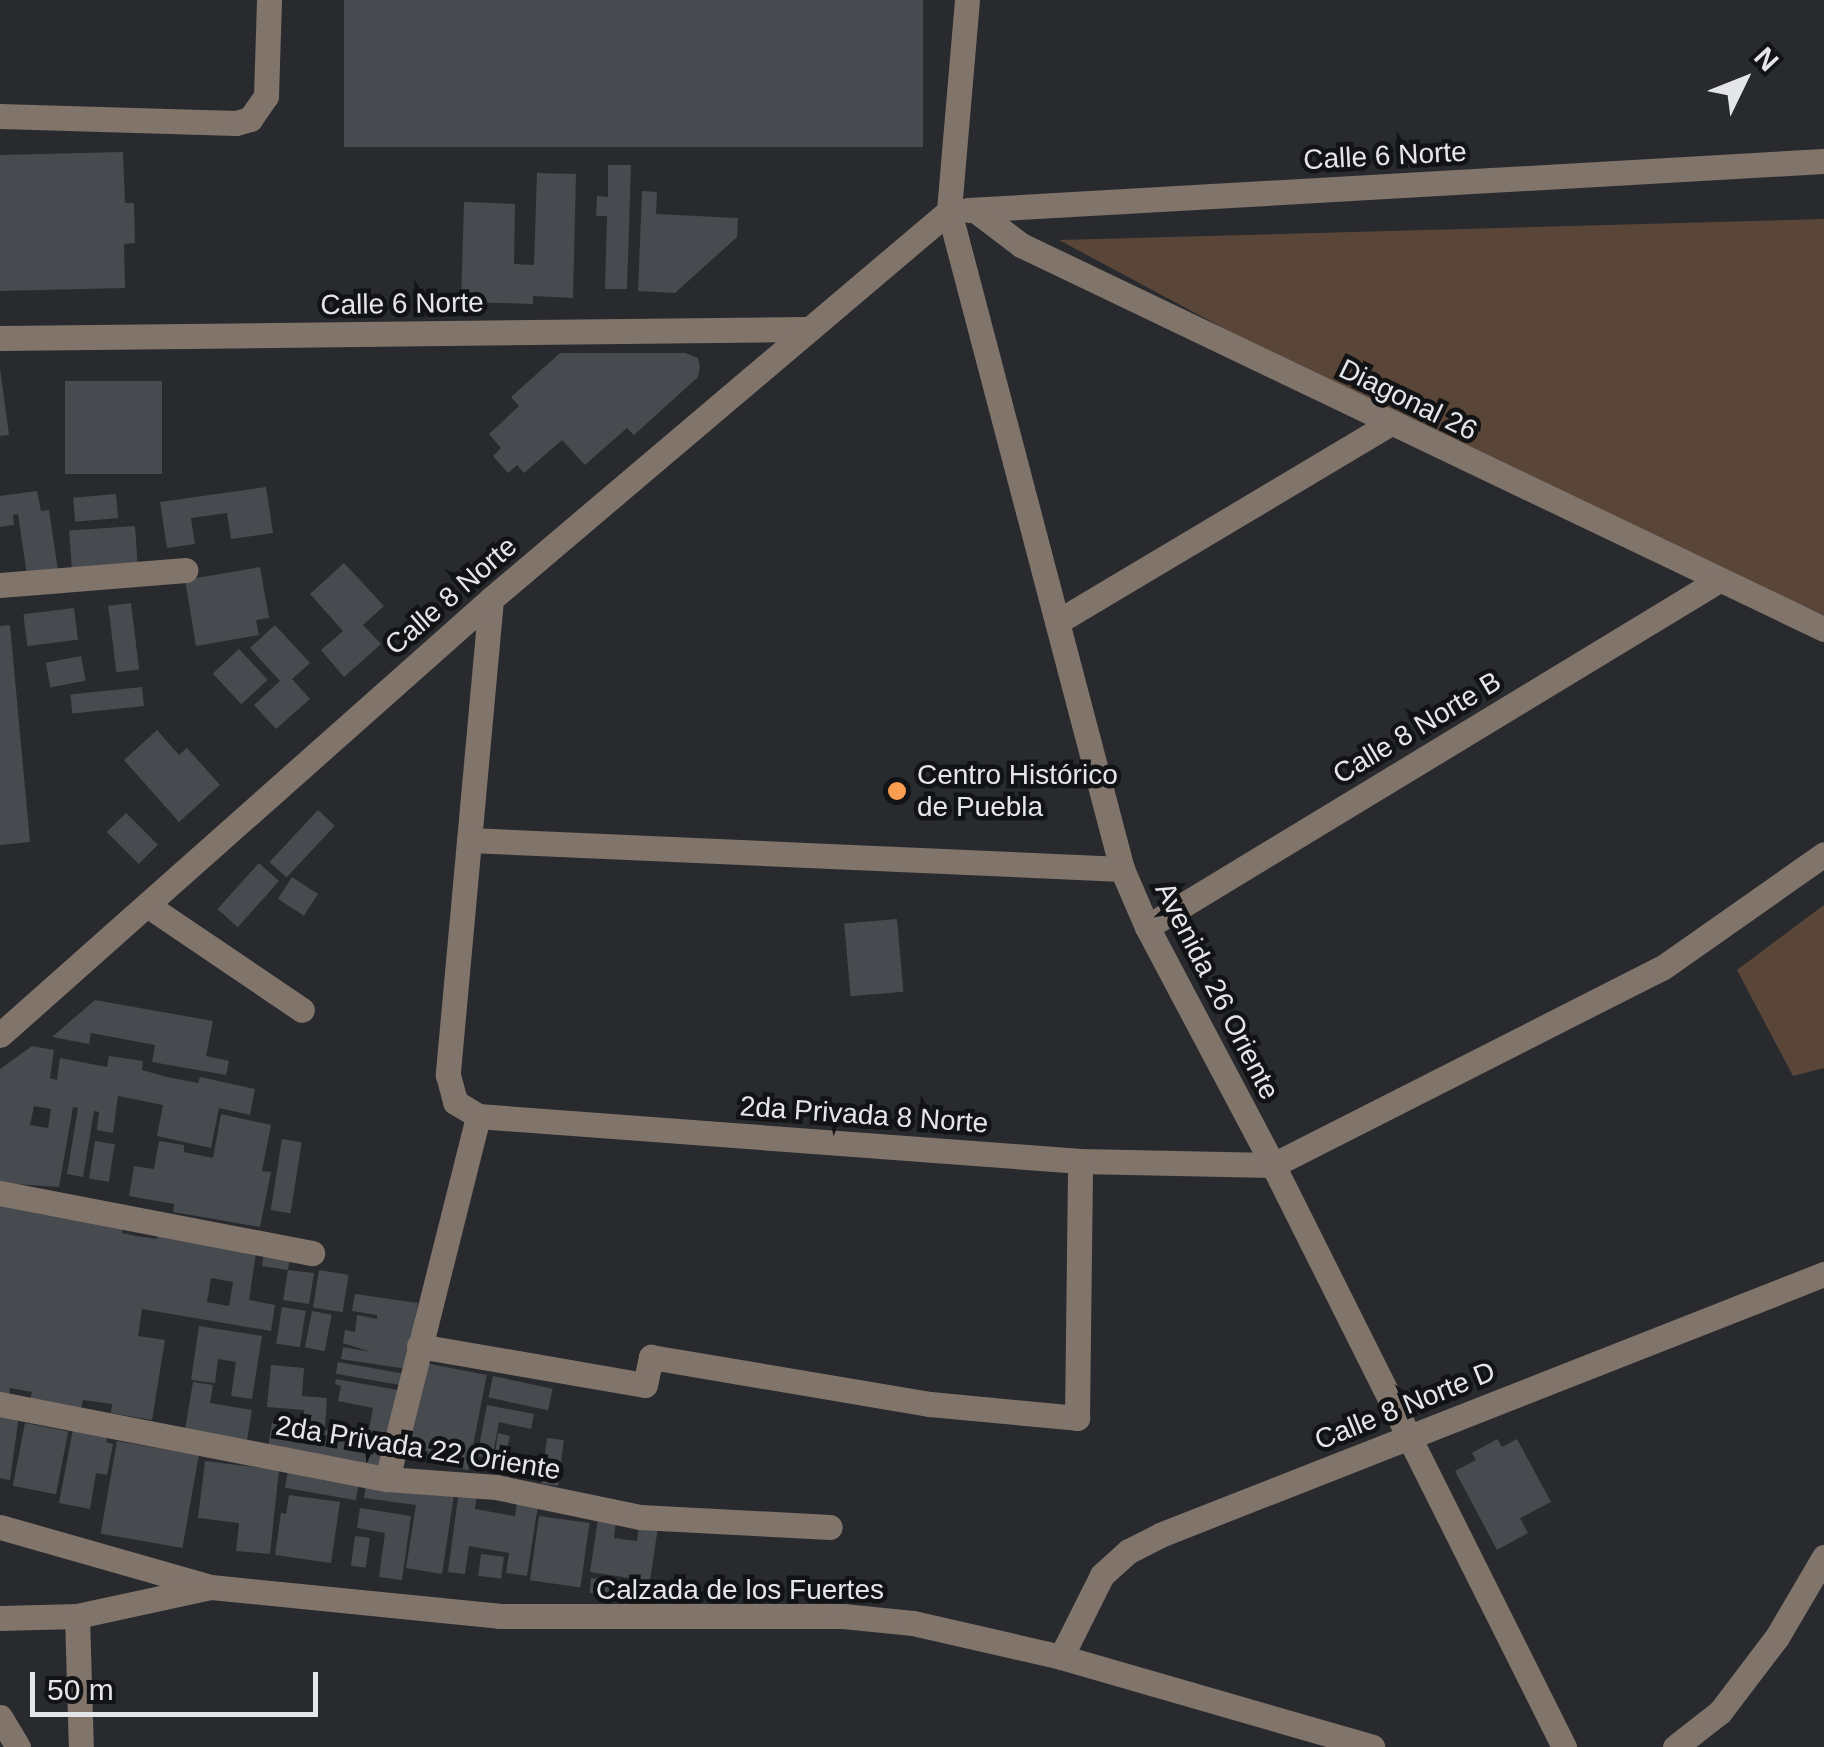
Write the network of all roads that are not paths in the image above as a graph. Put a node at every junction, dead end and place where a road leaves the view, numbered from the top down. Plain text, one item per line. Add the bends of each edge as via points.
1 (269, 0) edge
2 (967, 0) edge
3 (0, 116) edge
4 (1824, 161) edge
5 (975, 210) junction
6 (948, 211) junction
7 (805, 329) junction
8 (0, 338) edge
9 (1389, 424) junction
10 (185, 570) dead end
11 (1719, 580) junction
12 (0, 586) edge
13 (492, 600) junction
14 (1056, 622) junction
15 (1824, 629) edge
16 (469, 840) junction
17 (1824, 854) edge
18 (1122, 869) junction
19 (147, 905) junction
20 (1147, 927) junction
21 (302, 1010) dead end
22 (0, 1035) edge
23 (478, 1116) junction
24 (1080, 1162) junction
25 (1273, 1165) junction
26 (0, 1193) edge
27 (312, 1253) dead end
28 (1824, 1274) edge
29 (419, 1346) junction
30 (0, 1404) edge
31 (1406, 1437) junction
32 (387, 1479) junction
33 (830, 1526) dead end
34 (0, 1527) edge
35 (1824, 1557) edge
36 (212, 1587) junction
37 (78, 1616) junction
38 (0, 1618) edge
39 (1061, 1656) junction
40 (0, 1717) edge
41 (18, 1747) edge
42 (81, 1747) edge
43 (1372, 1747) edge
44 (1564, 1747) edge
45 (1675, 1747) edge

1 - 3 street via 266,96 250,120
2 - 6 street, Avenida 26 Oriente
4 - 5 street, Calle 6 Norte
5 - 6 street, Calle 6 Norte
5 - 9 street, Diagonal 26 via 1021,246
6 - 7 street, Calle 8 Norte
6 - 14 street, Avenida 26 Oriente
7 - 8 street, Calle 6 Norte
7 - 13 street, Calle 8 Norte
9 - 11 street, Diagonal 26
9 - 14 street
10 - 12 street
11 - 15 street, Diagonal 26
11 - 20 street, Calle 8 Norte B
13 - 16 street
13 - 19 street, Calle 8 Norte
14 - 18 street, Avenida 26 Oriente
16 - 18 street
16 - 23 street, 2da Privada 8 Norte via 448,1075 455,1102
17 - 25 street via 1662,968
18 - 20 street, Avenida 26 Oriente
19 - 21 street
19 - 22 street, Calle 8 Norte
20 - 25 street, Avenida 26 Oriente
23 - 24 street, 2da Privada 8 Norte
23 - 29 street
24 - 25 street, 2da Privada 8 Norte
24 - 29 street via 1077,1418 930,1404 651,1357 646,1385
25 - 31 street, Avenida 26 Oriente
26 - 27 street
28 - 31 street, Calle 8 Norte D
29 - 32 street
30 - 32 street, 2da Privada 22 Oriente
31 - 39 street, Calle 8 Norte D via 1130,1550 1102,1575
31 - 44 street, Avenida 26 Oriente
32 - 33 street, 2da Privada 22 Oriente via 496,1486 640,1517
34 - 36 street, Calzada de los Fuertes
35 - 45 street via 1777,1637 1720,1712
36 - 37 street, Calzada de los Fuertes
36 - 39 street, Calzada de los Fuertes via 499,1616 843,1616 913,1622
37 - 38 street, Calzada de los Fuertes
37 - 42 street
39 - 43 street, Calzada de los Fuertes
40 - 41 street

